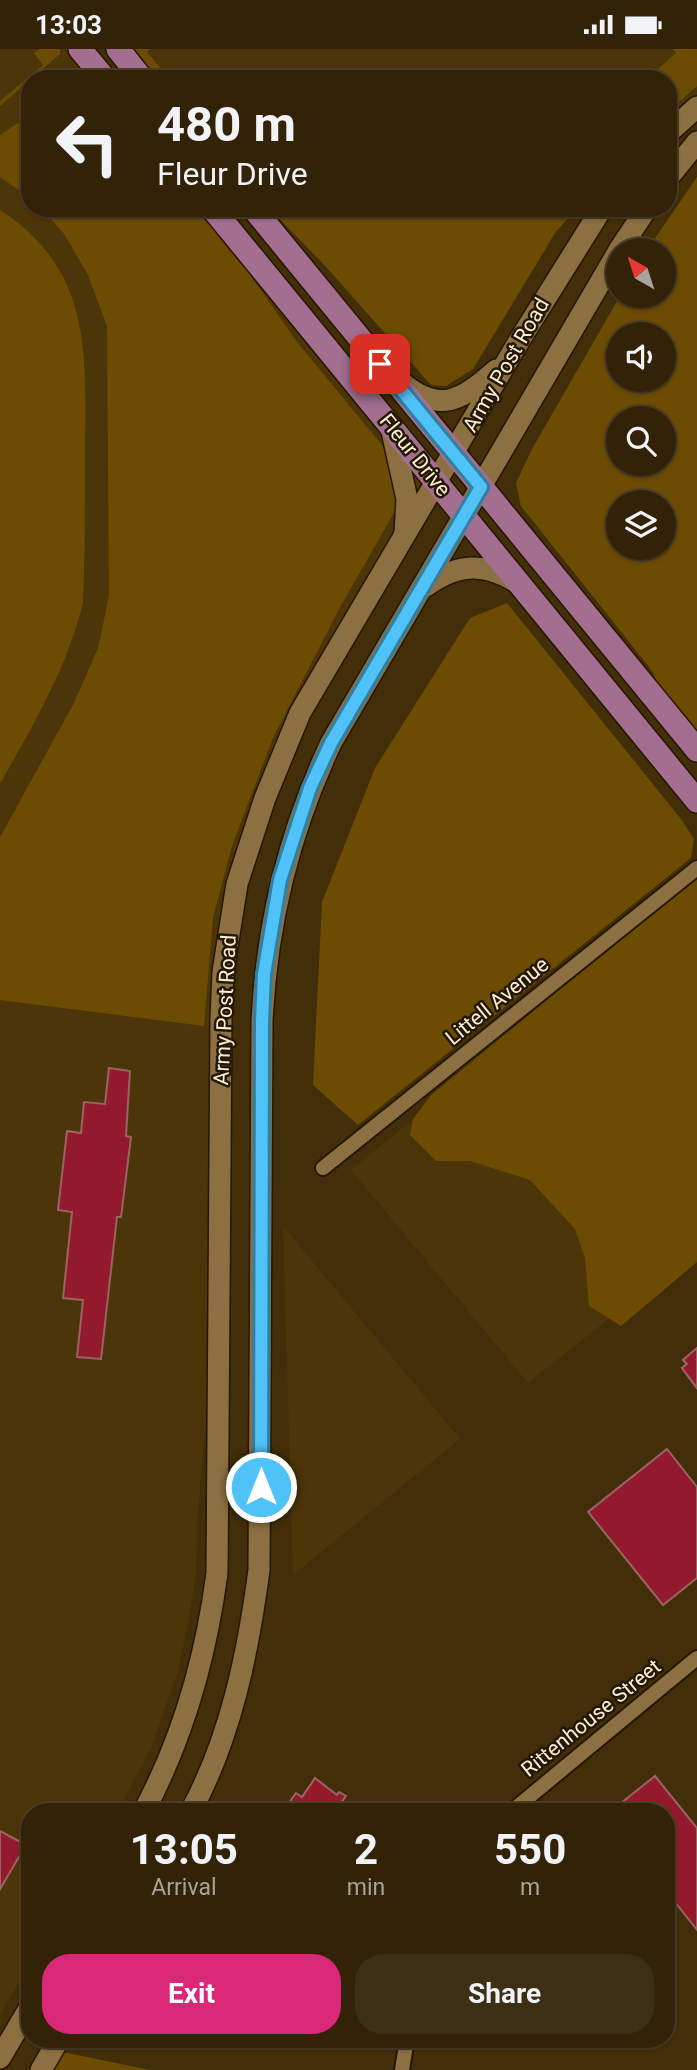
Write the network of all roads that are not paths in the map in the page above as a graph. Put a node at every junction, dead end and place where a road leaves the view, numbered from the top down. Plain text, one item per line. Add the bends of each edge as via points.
1 (118, 49) edge
2 (82, 50) edge
3 (98, 70) edge
4 (135, 70) edge
5 (697, 107) edge
6 (677, 125) edge
7 (697, 142) edge
8 (677, 167) edge
9 (219, 217) edge
10 (260, 217) edge
11 (596, 217) edge
12 (641, 217) edge
13 (627, 238) edge
14 (606, 272) edge
15 (510, 357) junction
16 (380, 364) junction
17 (390, 425) junction
18 (454, 455) junction
19 (438, 483) junction
20 (481, 487) junction
21 (465, 516) junction
22 (404, 538) junction
23 (524, 587) junction
24 (422, 589) junction
25 (697, 750) edge
26 (697, 801) edge
27 (697, 868) edge
28 (323, 1168) dead end
29 (697, 1658) edge
30 (148, 1803) edge
31 (194, 1803) edge
32 (522, 1803) edge
33 (21, 2022) edge
34 (54, 2048) edge
35 (406, 2048) edge
36 (0, 2058) edge
37 (41, 2070) edge
38 (402, 2070) edge

1 - 4 main road
2 - 3 main road
5 - 6 main road
7 - 8 main road
9 - 17 main road, Fleur Drive
10 - 16 main road, Fleur Drive
11 - 15 main road, Army Post Road
12 - 13 main road, Army Post Road
14 - 20 main road, Army Post Road
15 - 16 main road via 476,388 437,402 418,395
15 - 18 main road, Army Post Road
16 - 18 main road, Fleur Drive
17 - 19 main road, Fleur Drive
17 - 22 main road via 407,499
18 - 19 main road, Army Post Road
18 - 20 main road, Fleur Drive
19 - 21 main road, Fleur Drive
19 - 22 main road, Army Post Road
20 - 21 main road, Army Post Road
20 - 25 main road, Fleur Drive
21 - 23 main road, Fleur Drive
21 - 24 main road, Army Post Road
22 - 30 main road, Army Post Road via 300,713 237,884 221,1019 217,1573 191,1702
23 - 24 main road via 502,573 476,567 450,571
23 - 26 main road, Fleur Drive
24 - 31 main road, Army Post Road via 331,743 310,788 290,845 271,925 262,1021 259,1570 248,1643 230,1715
27 - 28 street, Littell Avenue
29 - 32 street, Rittenhouse Street
33 - 36 main road
34 - 37 main road
35 - 38 street

